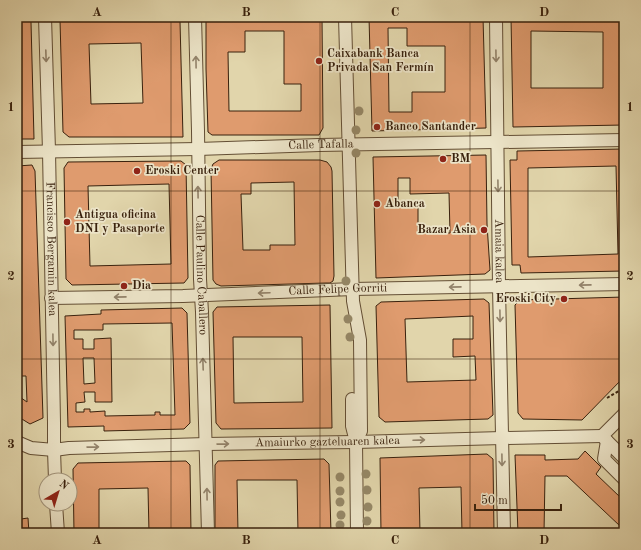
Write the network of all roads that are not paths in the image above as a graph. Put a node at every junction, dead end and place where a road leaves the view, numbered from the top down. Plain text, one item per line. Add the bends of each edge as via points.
1 (45, 17) edge
2 (195, 17) edge
3 (345, 17) edge
4 (496, 17) edge
5 (624, 140) edge
6 (498, 142) junction
7 (348, 145) junction
8 (198, 149) junction
9 (49, 151) junction
10 (17, 152) edge
11 (346, 199) dead end
12 (624, 284) edge
13 (499, 287) junction
14 (351, 289) junction
15 (201, 295) junction
16 (51, 298) junction
17 (352, 344) dead end
18 (624, 414) edge
19 (502, 438) junction
20 (604, 439) junction
21 (17, 442) edge
22 (356, 442) junction
23 (206, 444) junction
24 (54, 450) junction
25 (624, 458) edge
26 (55, 472) edge
27 (624, 478) edge
28 (57, 512) edge
29 (58, 533) edge
30 (208, 533) edge
31 (357, 533) edge
32 (504, 533) edge

1 -> 9 street, Francisco Bergamin kalea
8 -> 2 street, Calle Paulino Caballero
3 - 7 street
4 -> 6 street, Amaia kalea
5 - 6 street, Calle Tafalla
6 - 7 street, Calle Tafalla
6 -> 13 street, Amaia kalea
7 - 8 street, Calle Tafalla
7 - 14 street
8 - 9 street, Calle Tafalla
15 -> 8 street, Calle Paulino Caballero
9 - 10 street, Calle Tafalla
9 - 16 street, Francisco Bergamin kalea
11 - 14 street via 346,245
12 -> 13 street, Calle Felipe Gorriti
13 -> 14 street, Calle Felipe Gorriti
13 -> 19 street, Amaia kalea
14 -> 15 street, Calle Felipe Gorriti
14 - 22 street via 360,340 361,431
15 -> 16 street, Calle Felipe Gorriti
23 -> 15 street, Calle Paulino Caballero
16 -> 24 street, Francisco Bergamin kalea
17 - 22 street via 352,426
18 - 20 street
19 - 20 street, Amaiurko gazteluaren kalea
22 -> 19 street, Amaiurko gazteluaren kalea
19 -> 32 street, Amaia kalea
20 - 25 street
20 - 27 street via 604,459
21 - 24 street, Amaiurko gazteluaren kalea via 31,448
23 -> 22 street, Amaiurko gazteluaren kalea
22 - 31 street
24 -> 23 street, Amaiurko gazteluaren kalea
30 -> 23 street, Calle Paulino Caballero
24 - 26 street, Francisco Bergamin kalea
28 - 29 street

